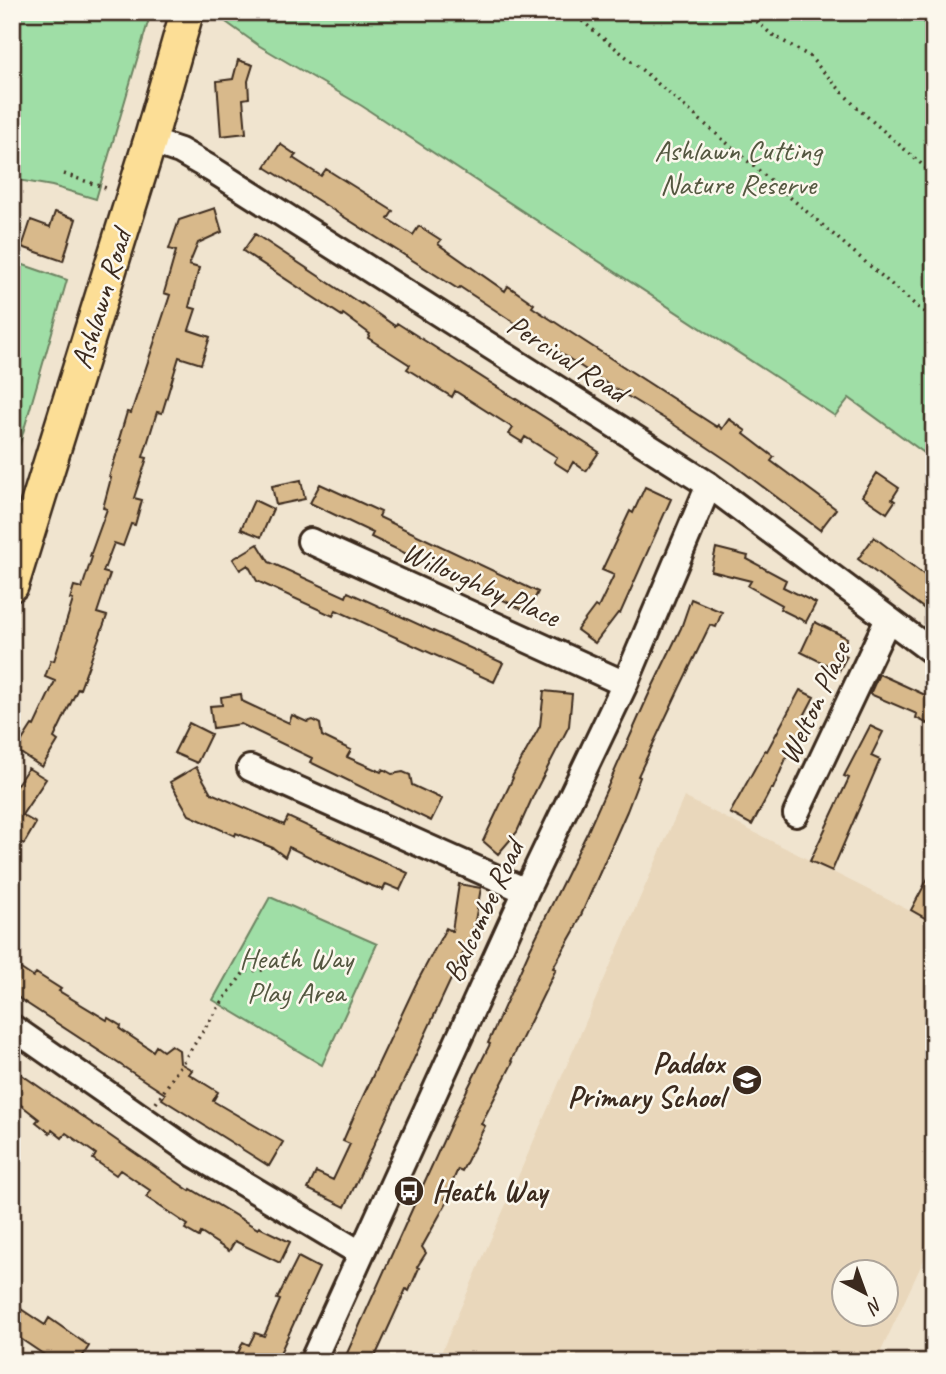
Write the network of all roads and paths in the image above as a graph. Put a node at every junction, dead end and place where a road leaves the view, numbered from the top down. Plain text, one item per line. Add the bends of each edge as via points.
1 (187, 12) edge
2 (571, 12) edge
3 (746, 12) edge
4 (150, 141) junction
5 (64, 174) dead end
6 (934, 175) edge
7 (118, 191) dead end
8 (934, 321) edge
9 (709, 485) junction
10 (310, 541) dead end
11 (12, 585) edge
12 (888, 619) junction
13 (934, 653) edge
14 (625, 684) junction
15 (250, 768) dead end
16 (796, 814) dead end
17 (526, 891) junction
18 (267, 970) dead end
19 (12, 1027) edge
20 (145, 1120) junction
21 (360, 1252) junction
22 (312, 1362) edge

1 - 4 main road, Ashlawn Road
2 - 8 path
3 - 6 path via 808,56 855,106
4 - 9 street, Percival Road via 213,170
4 - 11 main road, Ashlawn Road
5 - 7 path
9 - 12 street, Percival Road
9 - 14 street, Balcombe Road
10 - 14 street, Willoughby Place
12 - 13 street, Percival Road
12 - 16 street, Welton Place
14 - 17 street, Balcombe Road
15 - 17 street
17 - 21 street, Balcombe Road
18 - 20 path via 245,971
19 - 20 street
20 - 21 street
21 - 22 street, Balcombe Road

